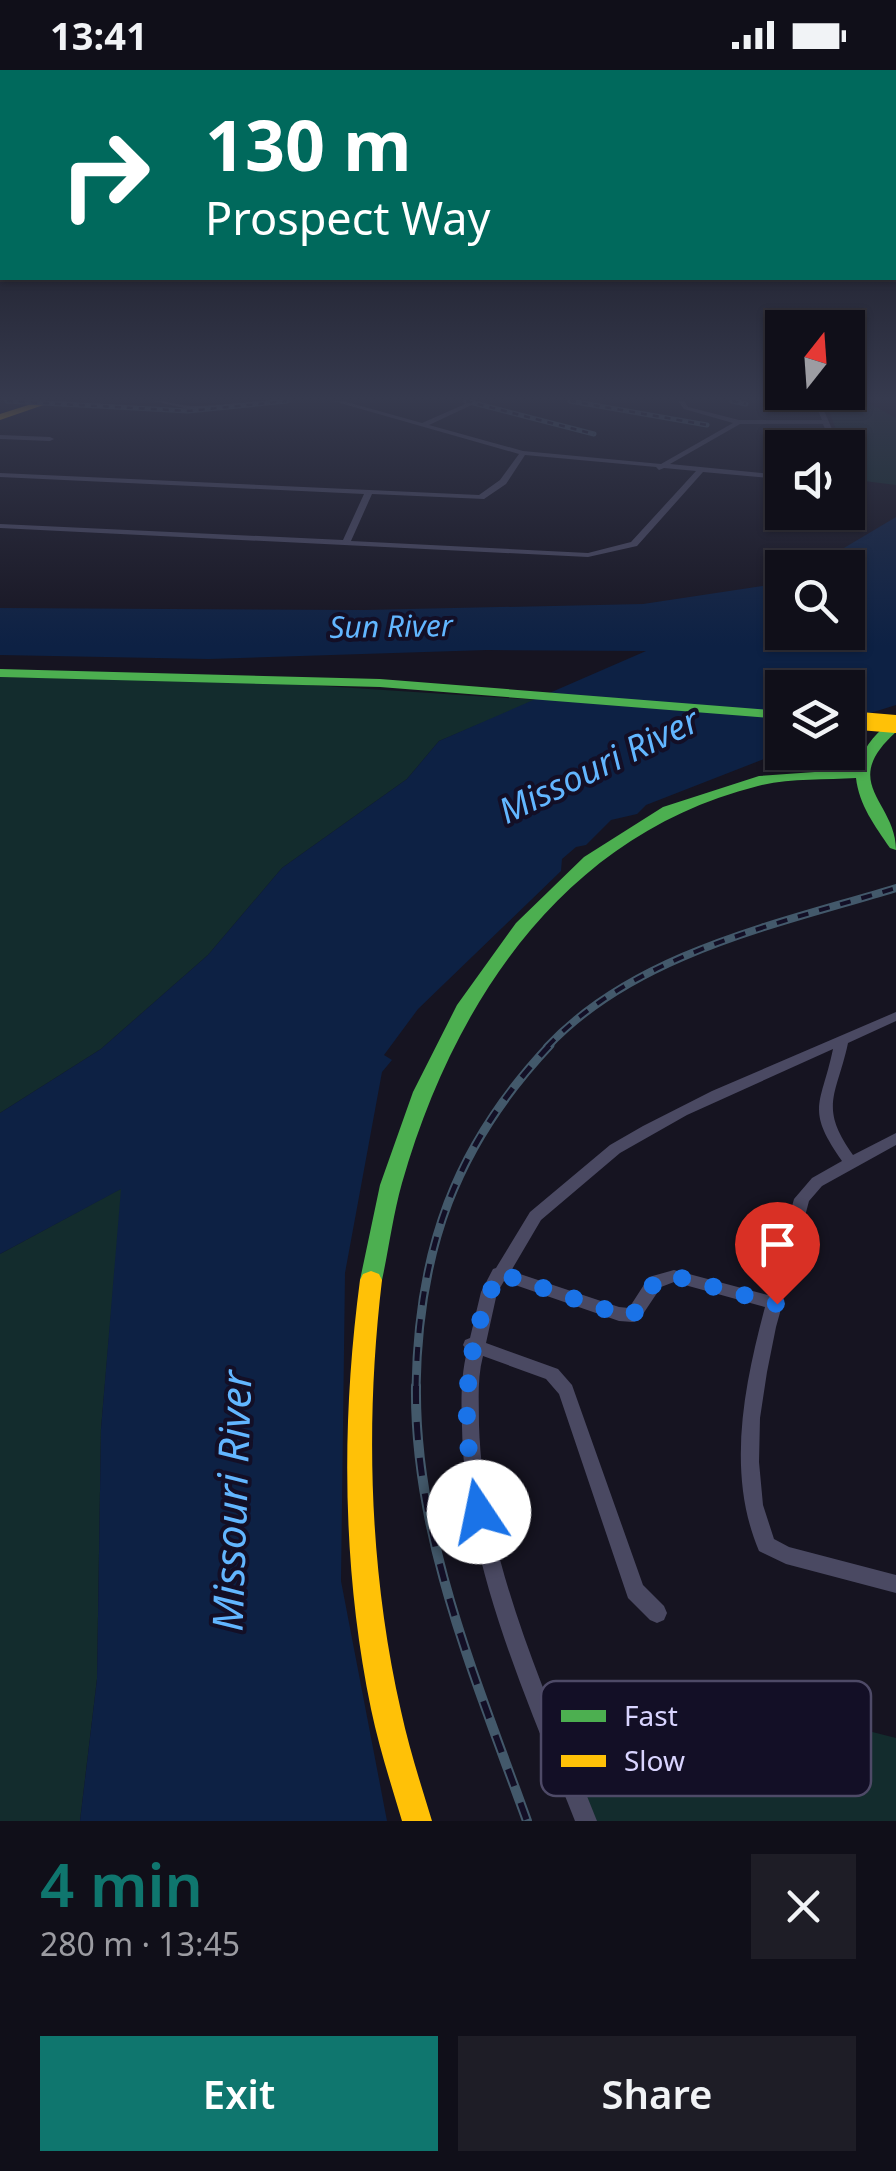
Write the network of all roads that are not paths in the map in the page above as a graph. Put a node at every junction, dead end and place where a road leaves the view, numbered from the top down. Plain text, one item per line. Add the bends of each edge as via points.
1 (167, 483) edge
2 (502, 483) edge
3 (690, 483) edge
4 (369, 492) junction
5 (0, 526) edge
6 (346, 544) junction
7 (0, 664) edge
8 (0, 673) edge
9 (520, 688) junction
10 (765, 705) edge
11 (765, 712) edge
12 (865, 712) edge
13 (896, 715) edge
14 (865, 721) edge
15 (896, 724) edge
16 (861, 774) junction
17 (896, 845) edge
18 (896, 1016) edge
19 (842, 1041) junction
20 (896, 1138) edge
21 (850, 1162) junction
22 (499, 1273) junction
23 (777, 1304) junction
24 (470, 1345) junction
25 (896, 1584) edge
26 (657, 1613) dead end
27 (541, 1705) edge
28 (576, 1796) edge
29 (417, 1821) edge
30 (586, 1821) edge

1 - 4 street
2 - 4 street via 481,497
3 - 6 street via 643,537 618,550 580,556
4 - 6 street
5 - 6 street
7 - 9 main road via 350,672
8 - 9 main road
9 - 10 main road
9 - 11 main road
12 - 13 main road
14 - 15 main road, bridge
15 - 16 main road via 871,743
16 - 17 main road via 866,800
16 - 29 main road via 827,769 768,775 718,790 612,841 576,870 484,974 422,1088 366,1279 360,1412 364,1534 383,1698
18 - 19 street
19 - 21 street via 822,1110 826,1130
19 - 22 street via 614,1150 554,1198
20 - 21 street
21 - 23 street via 802,1199
22 - 23 street via 619,1314 633,1315 655,1282 674,1276
22 - 24 street
23 - 25 street via 748,1436 766,1545
24 - 26 street via 552,1374 566,1390 635,1591
24 - 27 street via 467,1432 479,1512
28 - 30 street

